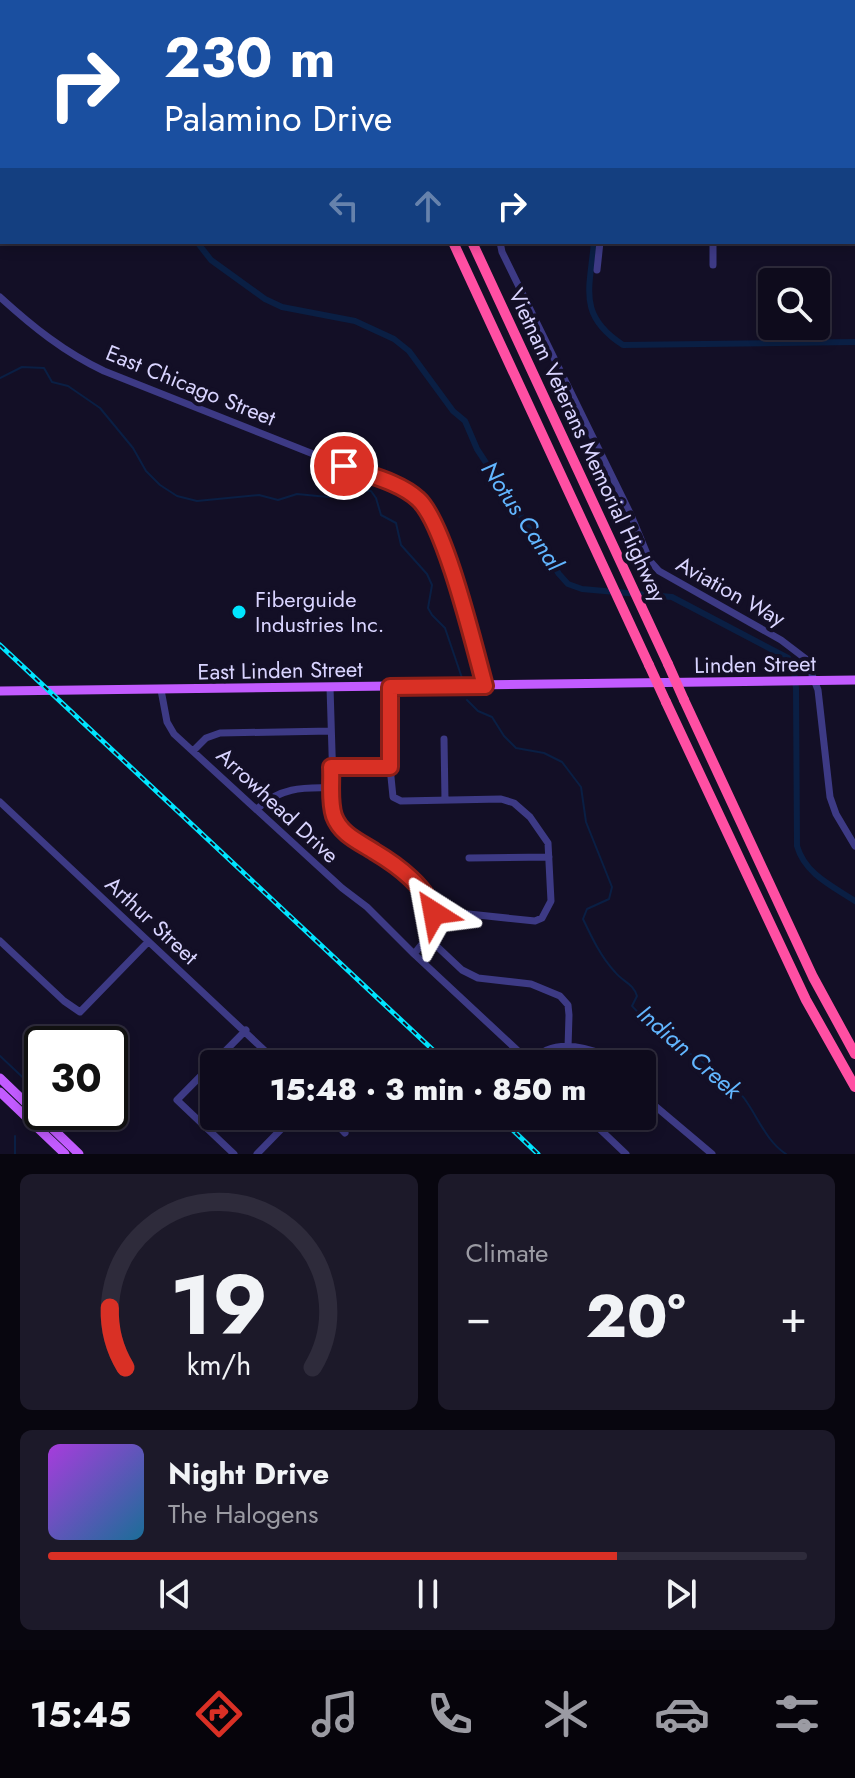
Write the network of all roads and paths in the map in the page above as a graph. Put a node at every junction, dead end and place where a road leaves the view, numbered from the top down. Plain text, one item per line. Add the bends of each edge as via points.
1 (454, 244) edge
2 (473, 244) edge
3 (500, 244) edge
4 (600, 244) edge
5 (713, 244) edge
6 (713, 265) dead end
7 (597, 270) dead end
8 (0, 297) edge
9 (855, 680) edge
10 (815, 681) junction
11 (655, 684) joint
12 (485, 686) junction
13 (330, 687) junction
14 (390, 687) junction
15 (161, 690) junction
16 (0, 691) edge
17 (331, 731) junction
18 (444, 739) dead end
19 (193, 751) junction
20 (331, 767) junction
21 (390, 767) junction
22 (332, 788) junction
23 (445, 800) junction
24 (0, 802) edge
25 (257, 809) junction
26 (855, 846) edge
27 (549, 857) junction
28 (469, 858) dead end
29 (434, 913) junction
30 (428, 938) junction
31 (0, 941) edge
32 (148, 942) junction
33 (414, 954) junction
34 (246, 1030) junction
35 (568, 1048) junction
36 (265, 1050) edge
37 (517, 1050) edge
38 (548, 1050) edge
39 (585, 1050) edge
40 (855, 1054) edge
41 (0, 1078) edge
42 (855, 1087) edge
43 (0, 1092) edge
44 (656, 1107) edge
45 (280, 1130) edge
46 (342, 1130) edge
47 (601, 1130) edge
48 (345, 1133) dead end
49 (65, 1154) edge
50 (79, 1154) edge
51 (234, 1154) edge
52 (257, 1154) edge
53 (626, 1154) edge
54 (712, 1154) edge

1 - 42 highway, Vietnam Veterans Memorial Highway, bridge via 806,1000
2 - 40 highway, Vietnam Veterans Memorial Highway, bridge via 813,977
3 - 10 street, Aviation Way via 650,561 676,582 791,645 806,659
4 - 7 street
5 - 6 street
8 - 12 street, East Chicago Street via 53,343 104,371 411,493 432,514
9 - 10 main road, Linden Street
10 - 11 main road, Linden Street
10 - 26 street, Aviation Way via 830,797
11 - 12 main road, East Linden Street
12 - 14 main road, East Linden Street
13 - 14 main road, East Linden Street
13 - 15 main road, East Linden Street
13 - 17 street
14 - 21 street
15 - 16 main road, East Linden Street
15 - 19 street, Arrowhead Drive via 167,722
17 - 19 street via 220,733
17 - 20 street
18 - 23 street
19 - 25 street, Arrowhead Drive
20 - 21 street
20 - 22 street
21 - 23 street via 393,797
22 - 25 street via 283,791
22 - 29 street via 338,825 419,887
23 - 27 street via 514,803 541,830
24 - 32 street, Arthur Street
25 - 33 street, Arrowhead Drive
27 - 28 street
27 - 29 street via 551,901 542,918
29 - 30 street
30 - 33 street
30 - 35 street via 478,978 531,984 560,996 568,1005
31 - 32 street via 80,1012
32 - 34 street, Arthur Street
33 - 37 street, Arrowhead Drive
34 - 36 street, Arthur Street
34 - 51 street via 177,1100
35 - 38 street
35 - 39 street
41 - 50 main road
43 - 49 main road
44 - 54 street
45 - 52 street
46 - 48 street
47 - 53 street

